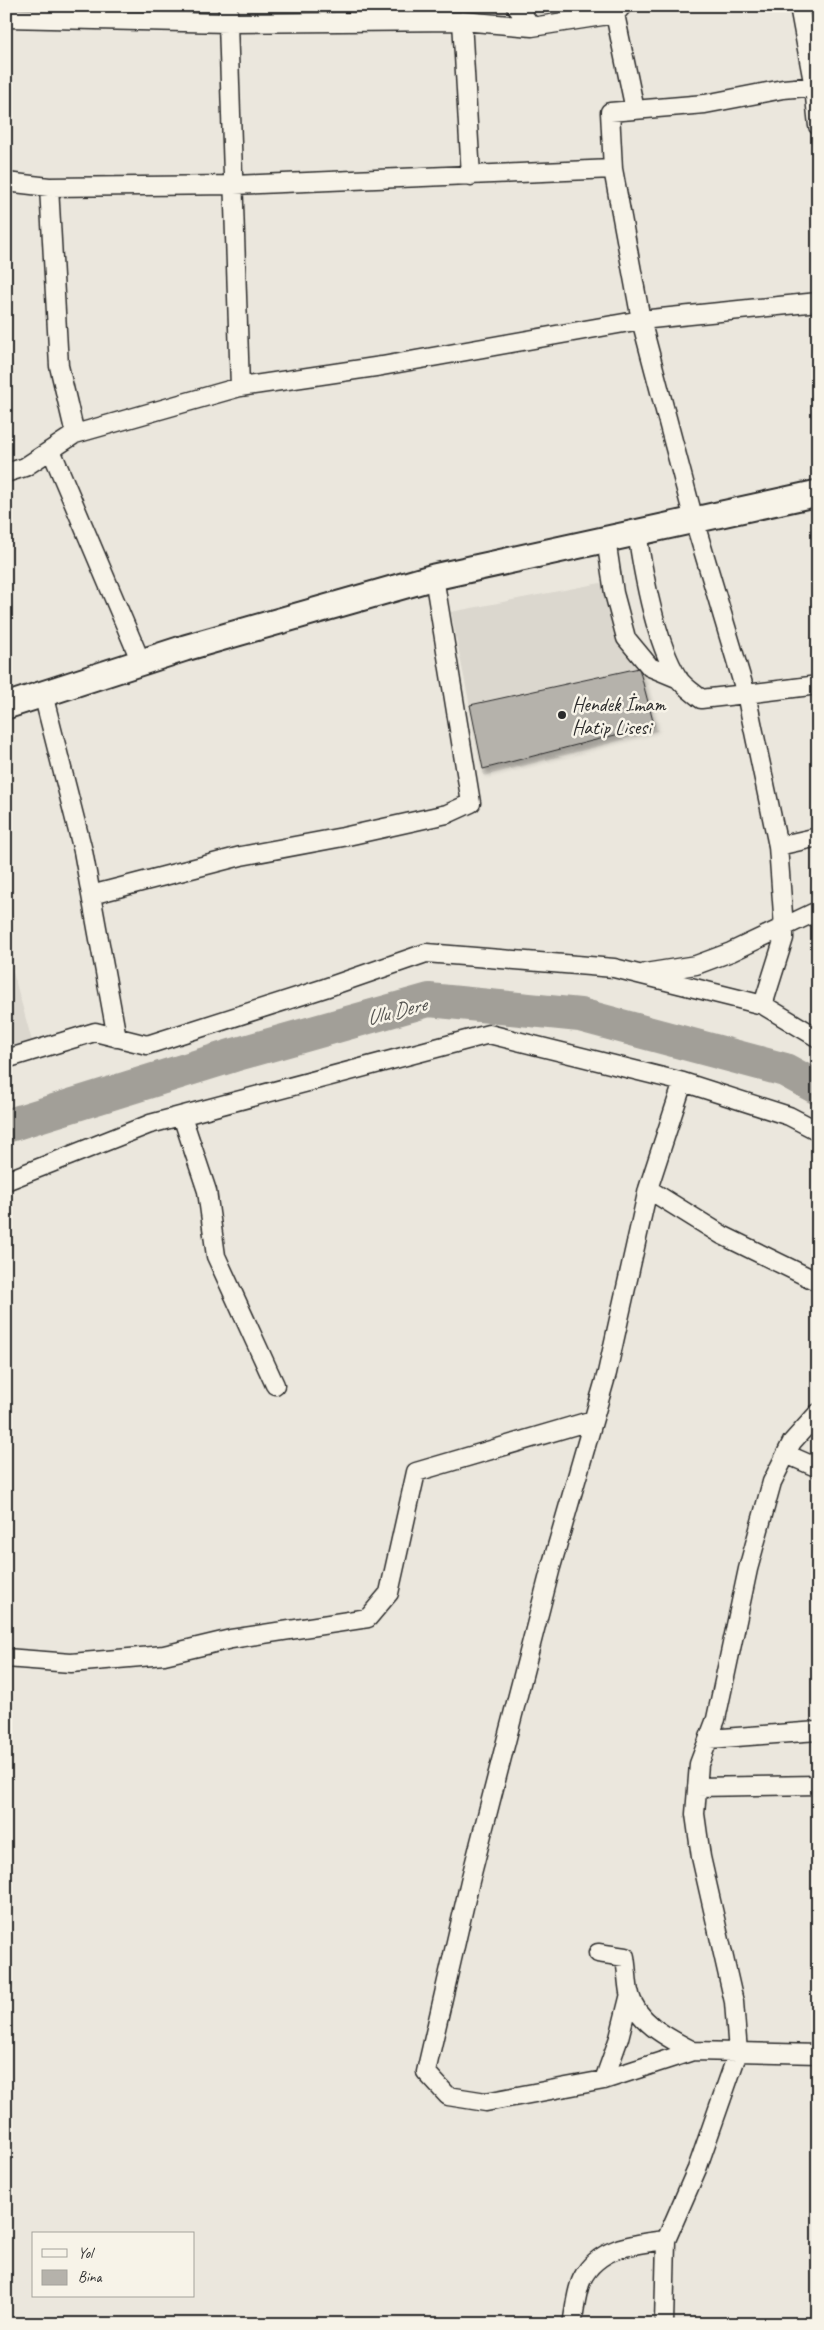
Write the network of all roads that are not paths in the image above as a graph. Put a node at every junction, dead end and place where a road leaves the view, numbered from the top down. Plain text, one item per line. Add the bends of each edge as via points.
1 (516, 6) edge
2 (799, 6) edge
3 (619, 10) edge
4 (228, 15) edge
5 (6, 18) edge
6 (462, 21) junction
7 (532, 27) junction
8 (816, 86) edge
9 (635, 110) junction
10 (818, 126) edge
11 (613, 169) junction
12 (471, 176) junction
13 (6, 182) edge
14 (49, 186) junction
15 (234, 186) junction
16 (818, 302) edge
17 (641, 320) junction
18 (240, 387) junction
19 (75, 434) junction
20 (51, 450) junction
21 (6, 473) edge
22 (818, 493) edge
23 (694, 520) junction
24 (637, 532) junction
25 (606, 539) junction
26 (434, 577) junction
27 (141, 662) junction
28 (678, 679) junction
29 (818, 685) edge
30 (44, 694) junction
31 (746, 694) junction
32 (6, 706) edge
33 (818, 837) edge
34 (778, 846) junction
35 (91, 895) junction
36 (818, 916) edge
37 (784, 928) junction
38 (637, 974) junction
39 (763, 1005) junction
40 (117, 1038) junction
41 (818, 1038) edge
42 (6, 1059) edge
43 (683, 1082) junction
44 (182, 1116) junction
45 (818, 1131) edge
46 (6, 1181) edge
47 (648, 1190) junction
48 (818, 1282) edge
49 (276, 1385) dead end
50 (818, 1413) edge
51 (593, 1420) junction
52 (786, 1454) junction
53 (818, 1468) edge
54 (6, 1658) edge
55 (818, 1732) edge
56 (708, 1739) junction
57 (818, 1785) edge
58 (697, 1787) junction
59 (598, 1954) dead end
60 (630, 1994) junction
61 (693, 2051) junction
62 (738, 2052) junction
63 (818, 2054) edge
64 (604, 2080) junction
65 (666, 2240) junction
66 (572, 2324) edge
67 (664, 2324) edge

1 - 7 street
2 - 8 street
3 - 7 street
3 - 9 street
4 - 5 street
4 - 6 street
4 - 15 street
6 - 7 street
6 - 12 street
8 - 9 street via 705,104
8 - 10 street
9 - 11 street via 610,112
11 - 12 street
11 - 17 street
12 - 15 street
13 - 14 street
14 - 15 street
14 - 19 street via 59,366
15 - 18 street
16 - 17 street
17 - 18 street via 382,366
17 - 23 street
18 - 19 street
19 - 20 street
20 - 21 street
20 - 27 street
22 - 23 main road
23 - 24 main road
23 - 31 street
24 - 25 main road
24 - 28 street via 654,613
25 - 26 main road
25 - 28 street via 614,593 626,638 650,667
26 - 27 main road
26 - 35 street via 471,803 447,814 241,856
27 - 30 main road
28 - 31 street via 701,699
29 - 31 street
30 - 32 main road
30 - 35 street
31 - 34 street
33 - 34 street
34 - 37 street
35 - 40 street
36 - 37 street via 813,913
37 - 38 street via 696,965
37 - 39 street via 784,938
38 - 39 street
38 - 40 street via 614,968 426,953 147,1045
39 - 41 street
40 - 42 street via 95,1032
43 - 44 street via 490,1034
43 - 45 street via 789,1116
43 - 47 street
44 - 46 street via 150,1124
44 - 49 street via 207,1190 216,1256
47 - 48 street via 722,1235
47 - 51 street
50 - 52 street via 792,1442
51 - 54 street via 416,1472 389,1593 368,1618 231,1639 164,1655 71,1663
51 - 64 street via 551,1567 470,1881 426,2072 448,2096 486,2102
52 - 53 street
52 - 56 street via 772,1482 748,1569 716,1719
55 - 56 street
56 - 58 street via 699,1764
57 - 58 street
58 - 62 street via 695,1814 700,1848 734,2002
59 - 60 street via 625,1957
60 - 61 street via 644,2021
60 - 64 street
61 - 62 street
61 - 64 street
62 - 63 street
62 - 65 street via 697,2169
65 - 66 street via 628,2245 596,2259 582,2279
65 - 67 street

